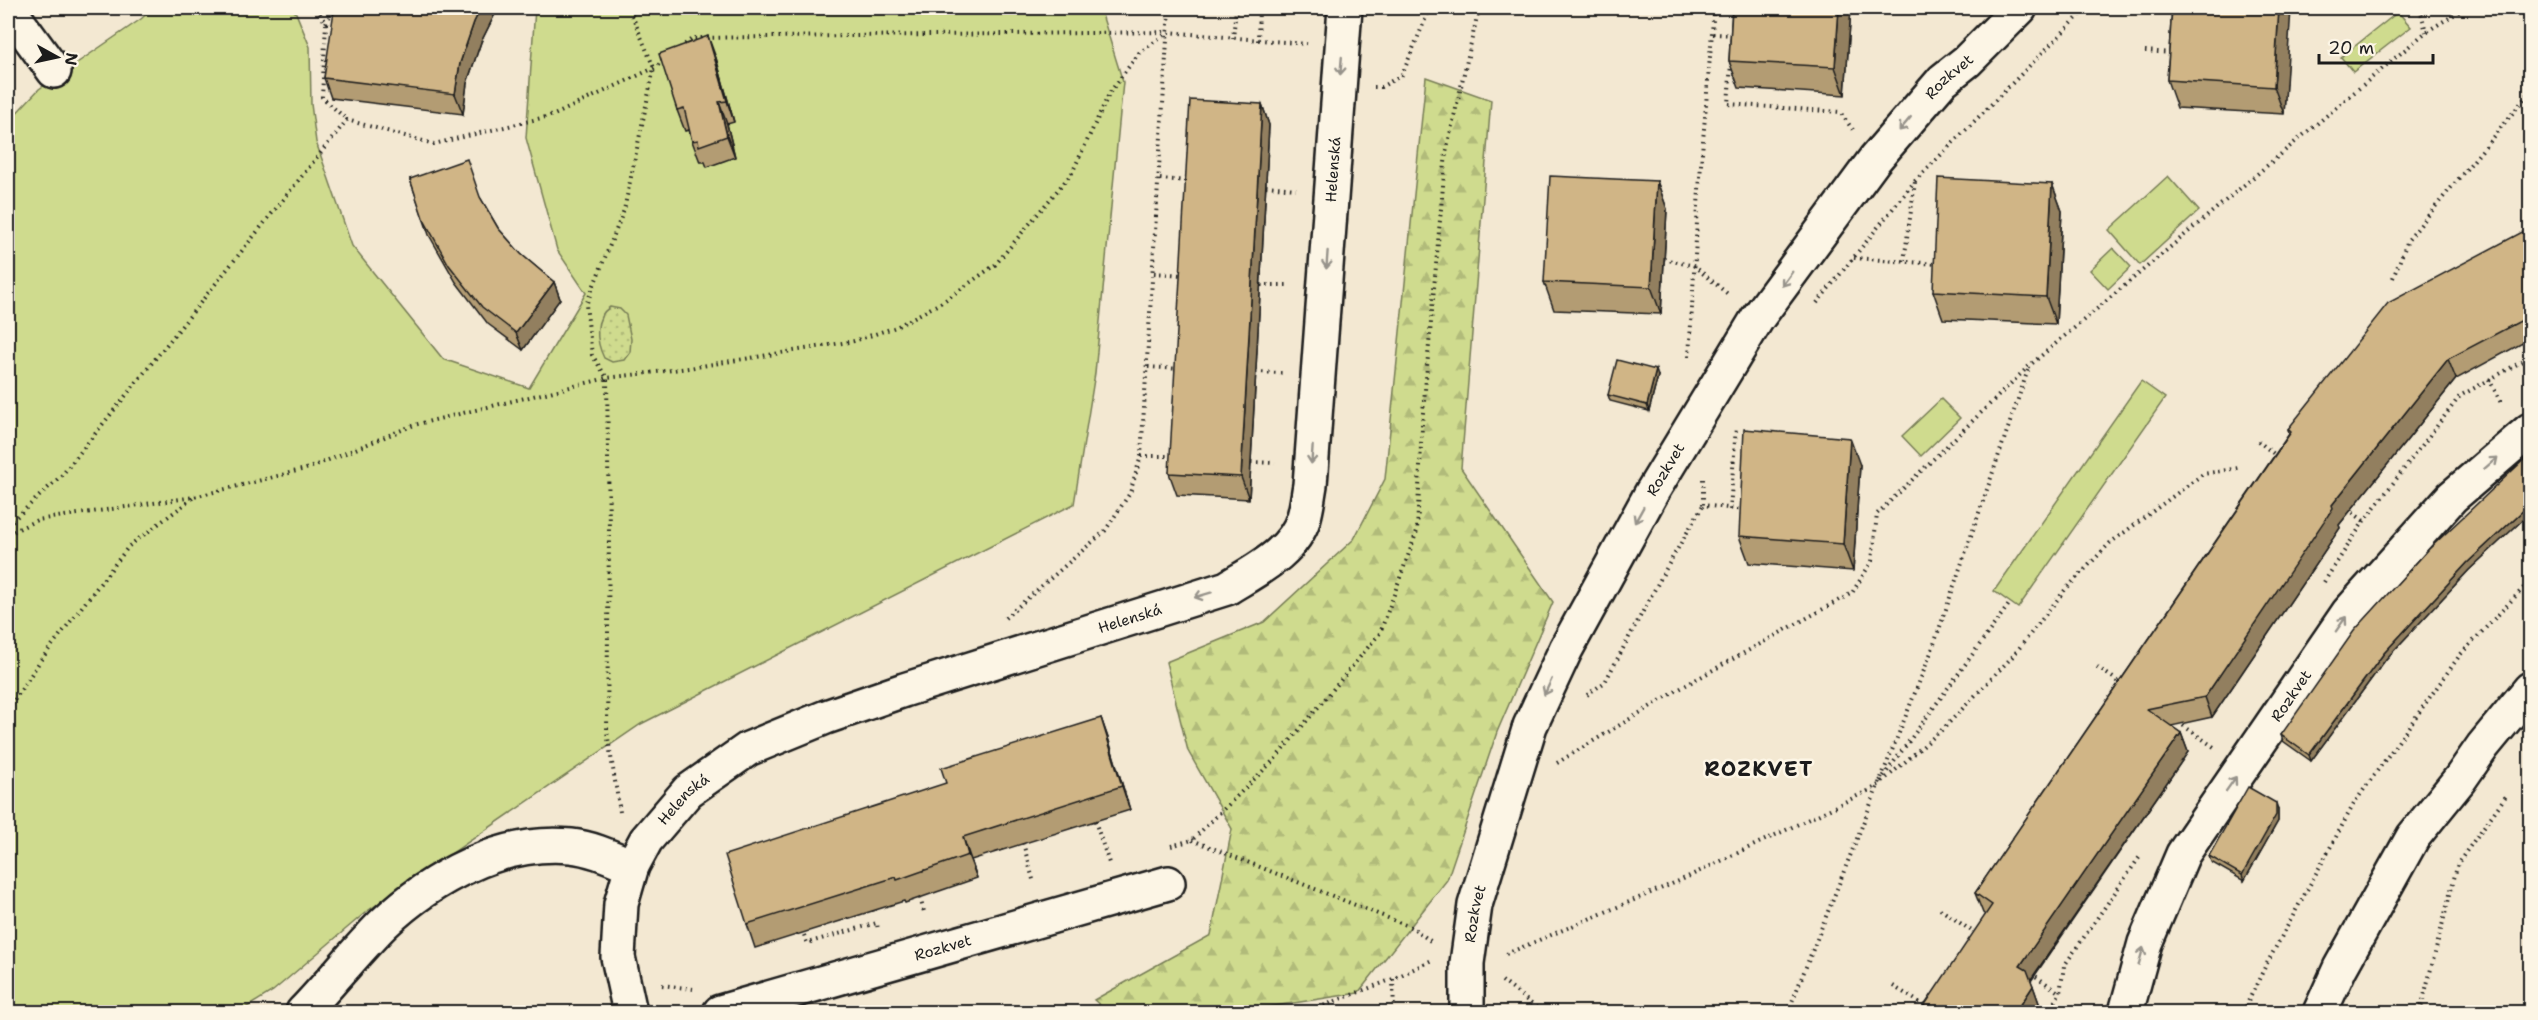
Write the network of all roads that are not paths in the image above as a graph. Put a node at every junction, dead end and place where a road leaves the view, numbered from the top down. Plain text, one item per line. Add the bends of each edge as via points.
1 (8, 8) edge
2 (1345, 8) edge
3 (2020, 8) edge
4 (54, 71) dead end
5 (2530, 430) edge
6 (2530, 689) edge
7 (632, 866) junction
8 (1168, 883) dead end
9 (303, 1012) edge
10 (630, 1012) edge
11 (720, 1012) edge
12 (1467, 1012) edge
13 (2126, 1012) edge
14 (2320, 1012) edge

1 - 4 street
2 -> 7 street, Helenská via 1310,485 1303,519 1287,547 1227,588 904,690 748,749 688,791 646,840
3 -> 12 street, Rozkvet via 1943,80 1911,116 1757,319 1673,454 1566,648 1530,726 1475,904 1467,963
13 -> 5 street, Rozkvet via 2145,943 2183,854 2348,613 2452,497
6 - 14 street via 2413,837
7 - 9 street via 573,846 547,845 490,857 458,871 432,885 382,925
7 - 10 street, Helenská via 621,904 618,957
8 - 11 street, Rozkvet

